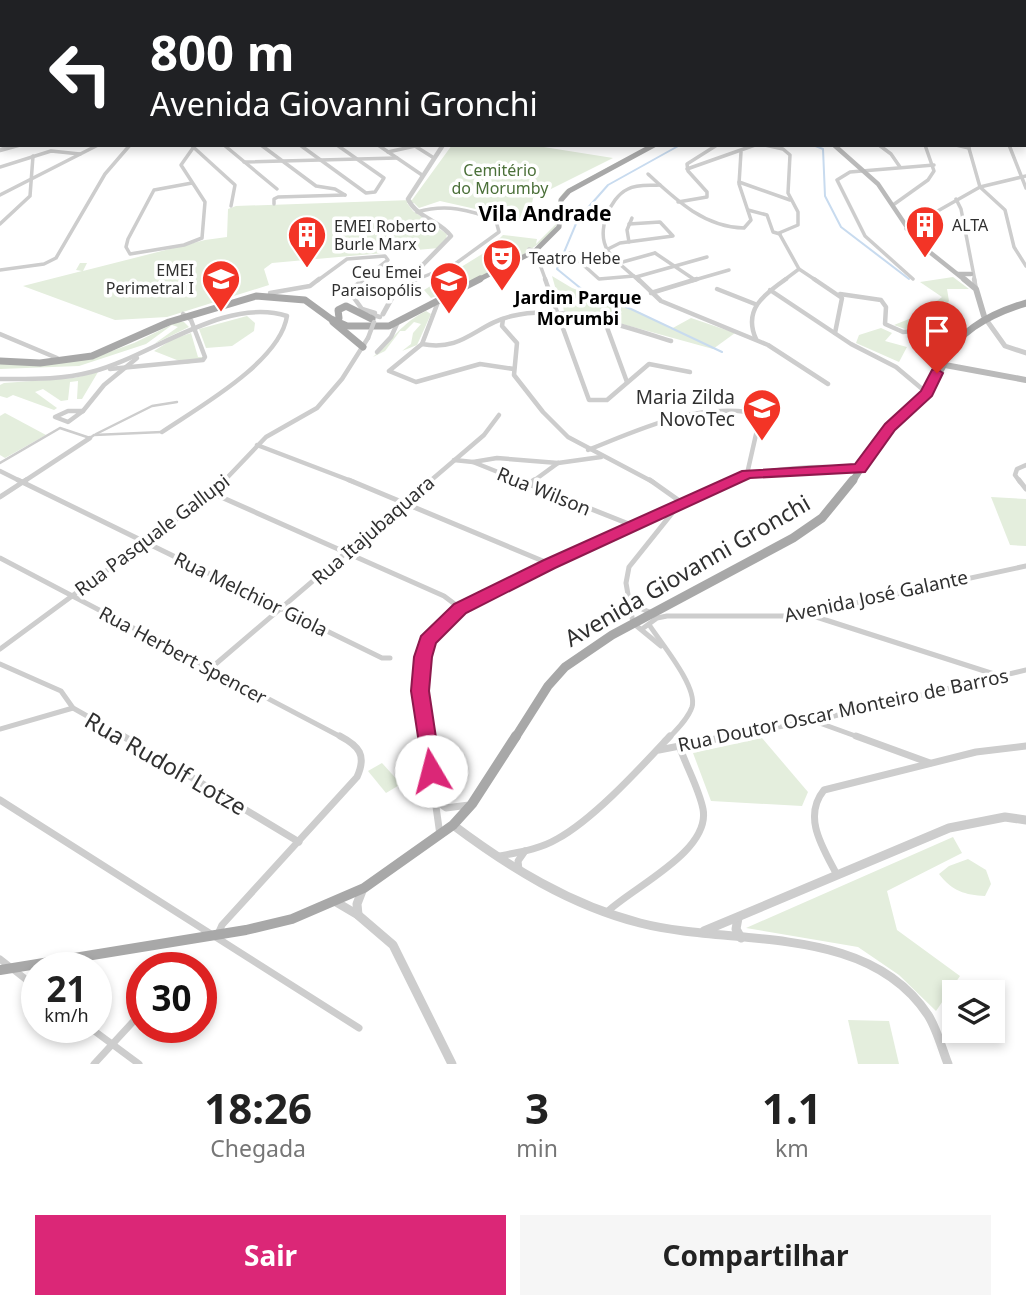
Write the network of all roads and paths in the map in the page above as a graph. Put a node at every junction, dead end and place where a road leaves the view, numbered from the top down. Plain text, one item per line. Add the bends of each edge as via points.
1 (1001, 0) edge
2 (1017, 0) edge
3 (94, 147) edge
4 (128, 147) edge
5 (192, 147) edge
6 (226, 147) edge
7 (264, 147) edge
8 (303, 147) edge
9 (340, 147) edge
10 (380, 147) edge
11 (410, 147) edge
12 (417, 147) edge
13 (442, 147) edge
14 (645, 147) edge
15 (650, 147) edge
16 (713, 147) edge
17 (751, 147) edge
18 (774, 147) edge
19 (836, 147) edge
20 (882, 147) edge
21 (926, 147) edge
22 (969, 147) edge
23 (1010, 147) edge
24 (388, 152) junction
25 (741, 152) junction
26 (80, 154) junction
27 (33, 156) junction
28 (434, 158) junction
29 (358, 159) junction
30 (397, 159) junction
31 (322, 160) junction
32 (281, 161) junction
33 (244, 162) junction
34 (933, 165) junction
35 (0, 167) edge
36 (900, 167) junction
37 (687, 169) junction
38 (864, 170) junction
39 (648, 174) dead end
40 (422, 175) junction
41 (32, 176) junction
42 (185, 176) junction
43 (1026, 177) edge
44 (1020, 178) junction
45 (739, 182) junction
46 (192, 183) junction
47 (176, 185) junction
48 (660, 186) junction
49 (980, 187) junction
50 (1026, 188) edge
51 (277, 189) dead end
52 (0, 195) edge
53 (956, 199) junction
54 (790, 200) junction
55 (678, 202) junction
56 (274, 204) dead end
57 (893, 205) junction
58 (231, 206) dead end
59 (748, 210) junction
60 (417, 212) junction
61 (632, 218) dead end
62 (0, 224) edge
63 (629, 225) junction
64 (906, 229) junction
65 (780, 234) junction
66 (629, 242) junction
67 (532, 250) junction
68 (606, 250) junction
69 (570, 253) dead end
70 (657, 253) joint
71 (377, 256) joint
72 (707, 257) dead end
73 (619, 263) junction
74 (1026, 266) edge
75 (674, 267) junction
76 (799, 269) junction
77 (0, 270) edge
78 (729, 270) dead end
79 (957, 274) junction
80 (971, 274) junction
81 (635, 276) junction
82 (913, 279) dead end
83 (695, 280) junction
84 (403, 285) junction
85 (717, 289) dead end
86 (976, 289) junction
87 (769, 290) junction
88 (270, 293) junction
89 (651, 293) junction
90 (841, 296) junction
91 (438, 302) junction
92 (1026, 303) edge
93 (755, 304) junction
94 (425, 307) junction
95 (264, 309) joint
96 (561, 314) junction
97 (184, 315) junction
98 (435, 316) junction
99 (984, 316) junction
100 (376, 317) junction
101 (335, 319) junction
102 (503, 319) junction
103 (605, 322) junction
104 (397, 324) junction
105 (488, 327) junction
106 (195, 328) junction
107 (379, 328) junction
108 (505, 329) junction
109 (391, 332) junction
110 (835, 333) junction
111 (0, 334) edge
112 (960, 335) junction
113 (756, 340) junction
114 (671, 341) dead end
115 (422, 344) junction
116 (363, 347) junction
117 (376, 352) dead end
118 (1026, 353) edge
119 (142, 354) junction
120 (57, 358) junction
121 (946, 359) junction
122 (0, 360) edge
123 (127, 367) junction
124 (514, 369) junction
125 (97, 370) junction
126 (690, 372) dead end
127 (0, 379) edge
128 (1026, 380) edge
129 (627, 382) junction
130 (828, 384) dead end
131 (927, 393) junction
132 (177, 402) dead end
133 (85, 411) junction
134 (499, 415) dead end
135 (162, 432) joint
136 (92, 436) junction
137 (257, 445) junction
138 (589, 450) junction
139 (601, 457) junction
140 (454, 460) junction
141 (473, 462) junction
142 (0, 463) edge
143 (558, 463) junction
144 (1026, 465) edge
145 (859, 469) junction
146 (0, 471) edge
147 (747, 474) junction
148 (23, 483) junction
149 (527, 485) junction
150 (1026, 489) edge
151 (212, 493) junction
152 (0, 497) edge
153 (404, 503) junction
154 (681, 504) junction
155 (634, 526) junction
156 (146, 542) junction
157 (347, 552) junction
158 (0, 558) edge
159 (550, 564) junction
160 (1026, 566) edge
161 (71, 596) junction
162 (632, 605) junction
163 (668, 605) junction
164 (284, 608) junction
165 (460, 608) junction
166 (652, 613) junction
167 (807, 614) junction
168 (683, 615) junction
169 (633, 623) junction
170 (650, 626) junction
171 (642, 629) junction
172 (661, 646) junction
173 (0, 649) edge
174 (390, 658) dead end
175 (0, 664) edge
176 (211, 668) junction
177 (1026, 670) edge
178 (999, 676) junction
179 (73, 708) junction
180 (810, 720) junction
181 (0, 729) edge
182 (1026, 746) edge
183 (680, 748) junction
184 (659, 750) junction
185 (930, 763) junction
186 (435, 798) junction
187 (0, 800) edge
188 (472, 804) junction
189 (1026, 820) edge
190 (453, 825) junction
191 (439, 836) junction
192 (299, 842) junction
193 (525, 852) junction
194 (493, 856) junction
195 (525, 876) junction
196 (838, 877) junction
197 (364, 888) junction
198 (336, 902) junction
199 (607, 912) junction
200 (358, 915) junction
201 (738, 918) junction
202 (701, 931) junction
203 (215, 935) junction
204 (741, 938) junction
205 (0, 959) edge
206 (13, 968) junction
207 (0, 970) edge
208 (21, 975) edge
209 (359, 1028) dead end
210 (126, 1030) edge
211 (110, 1043) edge
212 (113, 1045) junction
213 (94, 1064) edge
214 (139, 1064) edge
215 (452, 1064) edge
216 (948, 1064) edge

1 - 2 street
3 - 26 street
4 - 77 street via 105,174 56,258
5 - 42 street via 181,166
5 - 58 street via 235,185
6 - 33 street
7 - 32 street
8 - 31 street
9 - 29 street
10 - 24 street
11 - 24 street
12 - 28 street
13 - 28 street
14 - 67 main road via 566,189 555,203 555,222
15 - 67 main road via 569,191 559,207 559,227
16 - 37 street via 691,159
17 - 25 street
18 - 54 street via 789,154
19 - 38 main road
20 - 36 street
21 - 34 street
22 - 49 street
23 - 44 street
24 - 30 street
25 - 37 street
25 - 45 street
26 - 27 street via 59,151
26 - 41 street
27 - 35 street
27 - 41 street
28 - 40 street
29 - 30 street
29 - 31 street
29 - 31 street via 384,179 374,192 366,193
30 - 40 street
31 - 32 street
32 - 33 street
32 - 56 street via 322,188 345,195 278,197
33 - 51 street
34 - 36 street
34 - 57 street via 927,180
36 - 38 street
37 - 55 street via 707,195 699,201
38 - 57 main road
38 - 82 street via 842,174 838,183 865,236
39 - 48 street
40 - 60 street via 409,201
41 - 52 street
41 - 62 street via 30,195
42 - 46 street
42 - 47 street
43 - 44 street
44 - 49 street
44 - 50 street
45 - 54 street
45 - 59 street
46 - 47 street
46 - 47 street via 206,206 200,241 130,254 128,233 150,205 153,191
48 - 55 street
48 - 68 street via 629,188 623,193 603,224
49 - 53 street
49 - 74 street via 1004,210 1014,247
53 - 64 street
53 - 80 street
54 - 65 street via 798,212 798,226 780,230
55 - 59 street via 733,229 750,225
57 - 64 main road
59 - 65 street via 767,215 773,232
60 - 84 street via 451,236
60 - 84 street via 438,205 486,216 496,221 499,232 454,264
61 - 63 street
63 - 66 street
63 - 66 street via 660,222 673,234
64 - 79 main road
65 - 76 street
66 - 68 street
67 - 91 main road
67 - 94 main road
67 - 96 street
68 - 73 street
69 - 81 street via 600,280
70 - 73 street
70 - 75 street
71 - 88 street via 347,260 310,286
71 - 100 street via 389,259 349,291 362,309
72 - 75 street
73 - 81 street
75 - 81 street
75 - 83 street
76 - 87 street
76 - 90 street
78 - 83 street
79 - 80 main road
79 - 86 main road
80 - 86 street
81 - 89 street
83 - 89 street
84 - 100 street
85 - 93 street
86 - 99 main road
87 - 93 street
87 - 110 street
88 - 97 main road via 245,295
88 - 101 main road via 309,298
89 - 113 street
90 - 110 street
90 - 112 street via 883,302 886,324 894,330 937,329
91 - 94 main road
91 - 98 street
92 - 99 main road
93 - 113 street via 750,322
94 - 98 street
94 - 101 main road via 383,325 359,326
94 - 104 main road
95 - 106 street
95 - 135 street via 287,316 282,336 224,389
96 - 102 street
96 - 103 street
96 - 129 street via 589,400 606,402
97 - 101 main road via 273,295 305,300
97 - 106 street
97 - 120 main road via 114,345
97 - 122 main road via 113,349 85,357 40,363
98 - 115 street
99 - 112 main road
99 - 118 street via 1005,346
100 - 101 main road via 346,306 338,310
100 - 116 street, Rua Pasquale Gallupi, bridge
101 - 107 main road via 356,328
101 - 116 main road
102 - 105 street
102 - 108 street
103 - 114 street
103 - 129 street
104 - 107 main road
104 - 109 street
105 - 108 street
105 - 115 street via 451,347
106 - 119 street
106 - 123 street via 205,358
107 - 109 street
108 - 124 street via 517,343
109 - 117 street
110 - 131 street via 896,367
111 - 120 street
112 - 121 main road
113 - 130 street
115 - 124 street via 389,371 411,382 480,364
116 - 137 street, Rua Pasquale Gallupi via 317,408
119 - 123 street
119 - 125 street
120 - 122 main road
121 - 128 main road via 964,368
121 - 131 main road, Avenida Giovanni Gronchi
123 - 125 street
123 - 133 street via 104,385
124 - 138 street via 519,381 568,437
125 - 127 street via 51,378
126 - 129 street via 649,364
131 - 145 main road, Avenida Giovanni Gronchi via 890,427
132 - 136 street via 142,410
133 - 133 street via 71,422 55,417 68,411
134 - 140 street, Rua Itajubaquara via 484,435
135 - 136 street
136 - 142 street via 60,428
136 - 148 street
137 - 151 street, Rua Pasquale Gallupi
137 - 153 street
138 - 139 street
138 - 147 street via 689,413 735,410 748,412 757,430
139 - 143 street
139 - 154 street via 647,477
140 - 141 street, Rua Wilson
140 - 153 street, Rua Itajubaquara
141 - 143 street via 498,458
141 - 149 street, Rua Wilson
143 - 149 street
144 - 150 street via 1015,475
145 - 147 street
145 - 163 main road, Avenida Giovanni Gronchi via 822,518
146 - 148 street, Rua Melchior Giola
147 - 154 street
148 - 152 street
148 - 156 street, Rua Melchior Giola
149 - 155 street, Rua Wilson
151 - 156 street, Rua Pasquale Gallupi
151 - 157 street
153 - 157 street, Rua Itajubaquara
153 - 159 street
154 - 155 street
154 - 162 street via 629,567 626,583
155 - 159 street
156 - 161 street, Rua Pasquale Gallupi
156 - 164 street, Rua Melchior Giola
157 - 164 street, Rua Itajubaquara
157 - 165 street via 444,596
158 - 161 street, Rua Herbert Spencer
159 - 165 street
160 - 167 street, Avenida José Galante
161 - 173 street, Rua Pasquale Gallupi
161 - 176 street, Rua Herbert Spencer
162 - 166 street
162 - 169 street
163 - 166 main road, Avenida Giovanni Gronchi
163 - 168 street
164 - 174 street, Rua Melchior Giola
164 - 176 street, Rua Itajubaquara
165 - 186 street via 428,640 420,674
166 - 169 main road, Avenida Giovanni Gronchi
167 - 168 street, Avenida José Galante via 749,618
167 - 178 street
168 - 170 street, Avenida José Galante via 657,618
169 - 171 street
169 - 188 main road, Avenida Giovanni Gronchi via 584,652 548,686
170 - 171 street, Avenida José Galante
170 - 172 street
171 - 172 street
172 - 184 street via 691,690 694,705
175 - 179 street, Rua Rudolf Lotze via 61,691
176 - 192 street, Rua Herbert Spencer via 355,744 363,754 357,777
177 - 178 street, Rua Doutor Oscar Monteiro de Barros
178 - 180 street, Rua Doutor Oscar Monteiro de Barros
179 - 181 street
179 - 192 street, Rua Rudolf Lotze
180 - 183 street, Rua Doutor Oscar Monteiro de Barros
180 - 185 street
182 - 185 street via 992,748
183 - 184 street, Rua Doutor Oscar Monteiro de Barros
183 - 199 street via 703,810 702,832 696,843 618,898
184 - 193 street via 568,831
185 - 196 street via 820,793 813,818
186 - 188 street via 441,807 453,809
186 - 191 street
187 - 203 street
188 - 190 main road, Avenida Giovanni Gronchi
189 - 196 street via 1005,817 961,824
190 - 191 main road, Avenida Giovanni Gronchi
190 - 194 street
191 - 197 main road, Avenida Giovanni Gronchi
192 - 203 street
193 - 194 street
193 - 195 street via 518,867
194 - 195 street
195 - 199 street
196 - 201 street
197 - 198 main road, Avenida Giovanni Gronchi
197 - 200 street
198 - 200 street
198 - 203 main road, Avenida Giovanni Gronchi via 292,919
199 - 202 street via 670,930
200 - 215 street via 393,945
201 - 202 street
201 - 204 street via 736,929
202 - 204 street
203 - 206 main road, Avenida Giovanni Gronchi
203 - 209 street
204 - 216 street via 826,948 874,965 916,1001 935,1027
205 - 206 street
206 - 207 main road, Avenida Giovanni Gronchi
206 - 208 street
210 - 212 street
211 - 212 street
212 - 213 street
212 - 214 street

